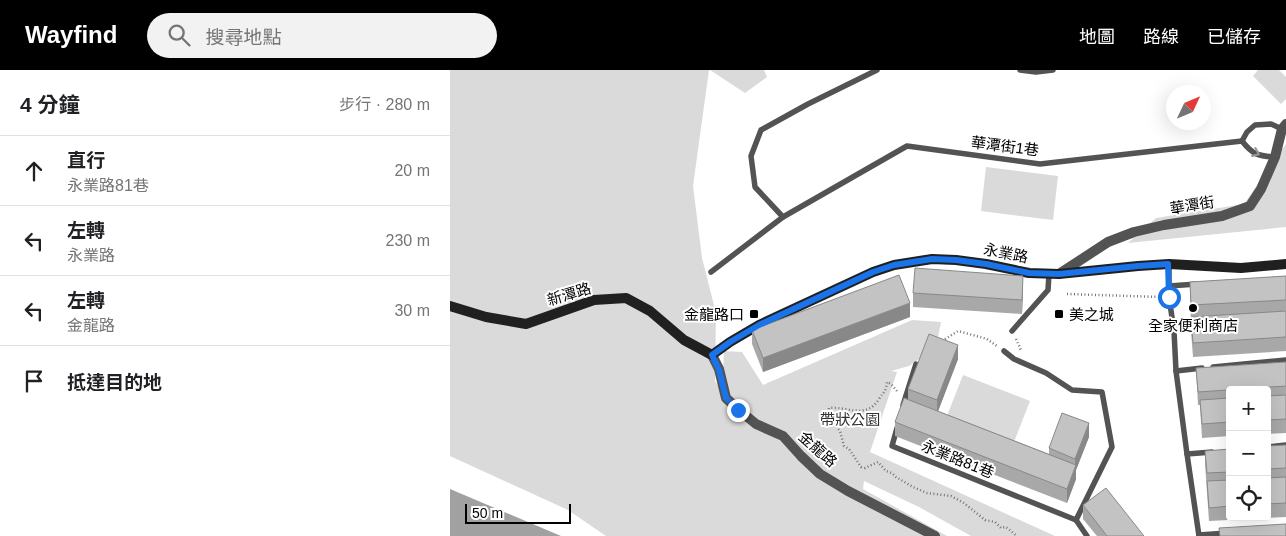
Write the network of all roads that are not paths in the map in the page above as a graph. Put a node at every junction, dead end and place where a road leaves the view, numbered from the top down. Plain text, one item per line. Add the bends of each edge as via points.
1 (878, 70) edge
2 (1020, 70) edge
3 (1053, 70) edge
4 (1284, 126) edge
5 (1242, 141) junction
6 (1275, 157) junction
7 (783, 217) junction
8 (1168, 264) junction
9 (1286, 264) edge
10 (711, 272) dead end
11 (1054, 274) junction
12 (1208, 283) edge
13 (1169, 286) junction
14 (450, 306) edge
15 (1012, 331) road end
16 (1004, 351) road end
17 (712, 355) junction
18 (1286, 360) edge
19 (916, 364) edge
20 (1176, 370) junction
21 (902, 409) edge
22 (900, 418) edge
23 (1286, 445) edge
24 (1271, 447) edge
25 (1221, 451) edge
26 (1186, 454) junction
27 (1076, 520) junction
28 (1238, 532) edge
29 (935, 536) edge
30 (1087, 536) edge
31 (1199, 536) edge

1 - 7 lane via 761,130 751,156 755,187
2 - 3 lane
4 - 5 lane via 1255,124
4 - 6 street, 華潭街
5 -> 6 lane via 1260,156
5 - 7 lane, 華潭街1巷 via 1040,164 907,146
6 - 11 street, 華潭街 via 1250,206 1222,216 1134,232 1108,242
7 - 10 lane, 華潭街1巷
8 - 9 street, 永業路 via 1241,268
8 - 11 street, 永業路
8 - 13 lane
11 - 15 lane via 1048,290
11 - 17 street, 永業路 via 1029,273 956,260 932,259 894,265 759,325
12 - 13 lane
13 - 20 lane
14 - 17 street, 新潭路 via 526,324 594,300 626,298 650,311 684,340
16 - 27 lane via 1072,390 1102,392 1112,447
17 - 29 street, 金龍路 via 726,398 738,410 756,424 783,436 820,474
18 - 20 lane
19 - 21 lane
20 - 26 lane
22 - 27 lane, 永業路81巷 via 892,446
23 - 24 lane
25 - 26 lane
26 - 31 lane
27 - 30 lane
28 - 31 lane

